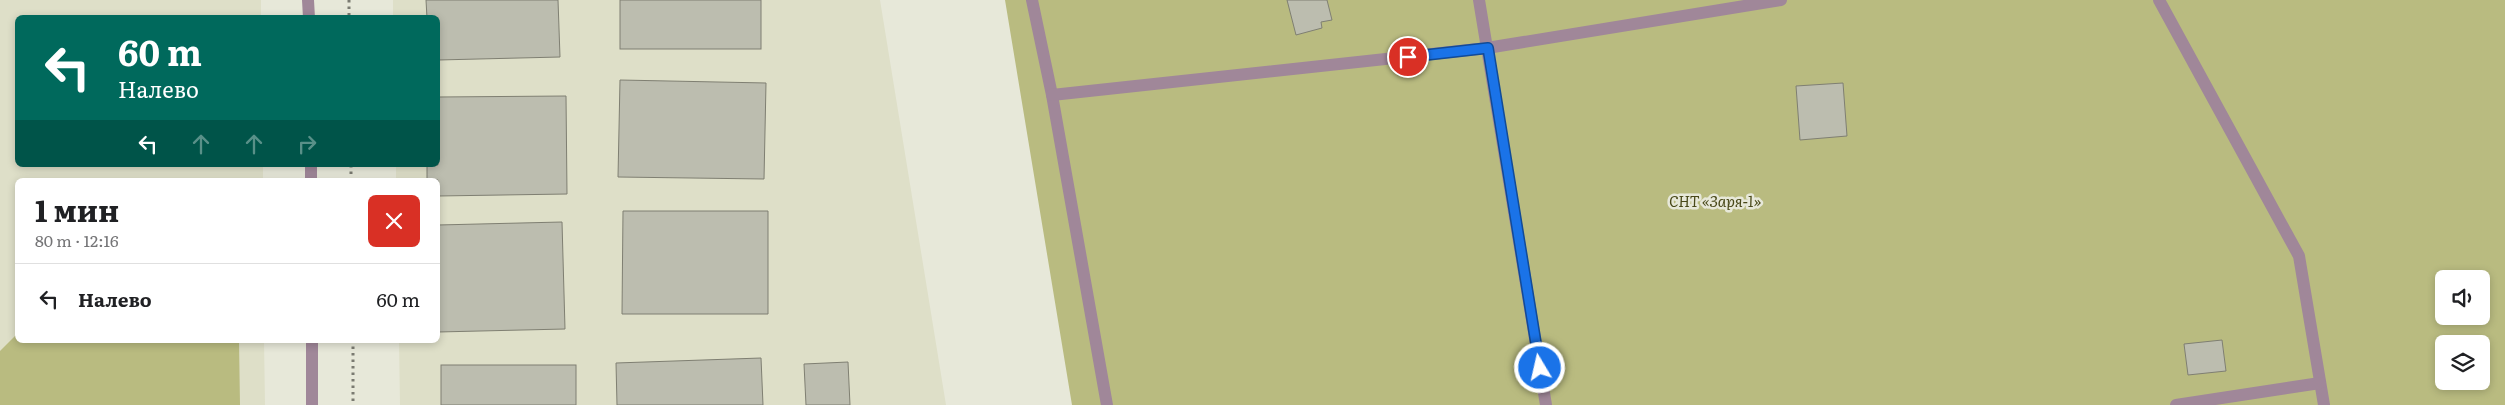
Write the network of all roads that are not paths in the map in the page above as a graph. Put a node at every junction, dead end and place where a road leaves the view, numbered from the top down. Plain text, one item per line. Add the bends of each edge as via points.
1 (308, 0) edge
2 (1032, 0) edge
3 (1479, 0) edge
4 (1781, 0) edge
5 (2160, 0) edge
6 (309, 15) edge
7 (1488, 48) junction
8 (1052, 95) junction
9 (312, 343) edge
10 (2320, 383) junction
11 (312, 405) edge
12 (1106, 405) edge
13 (1546, 405) edge
14 (2176, 405) edge
15 (2324, 405) edge

1 - 6 street
2 - 8 street
3 - 7 street
4 - 7 street
5 - 10 street via 2299,256
7 - 8 street
7 - 13 street
8 - 12 street
9 - 11 street
10 - 14 street
10 - 15 street

